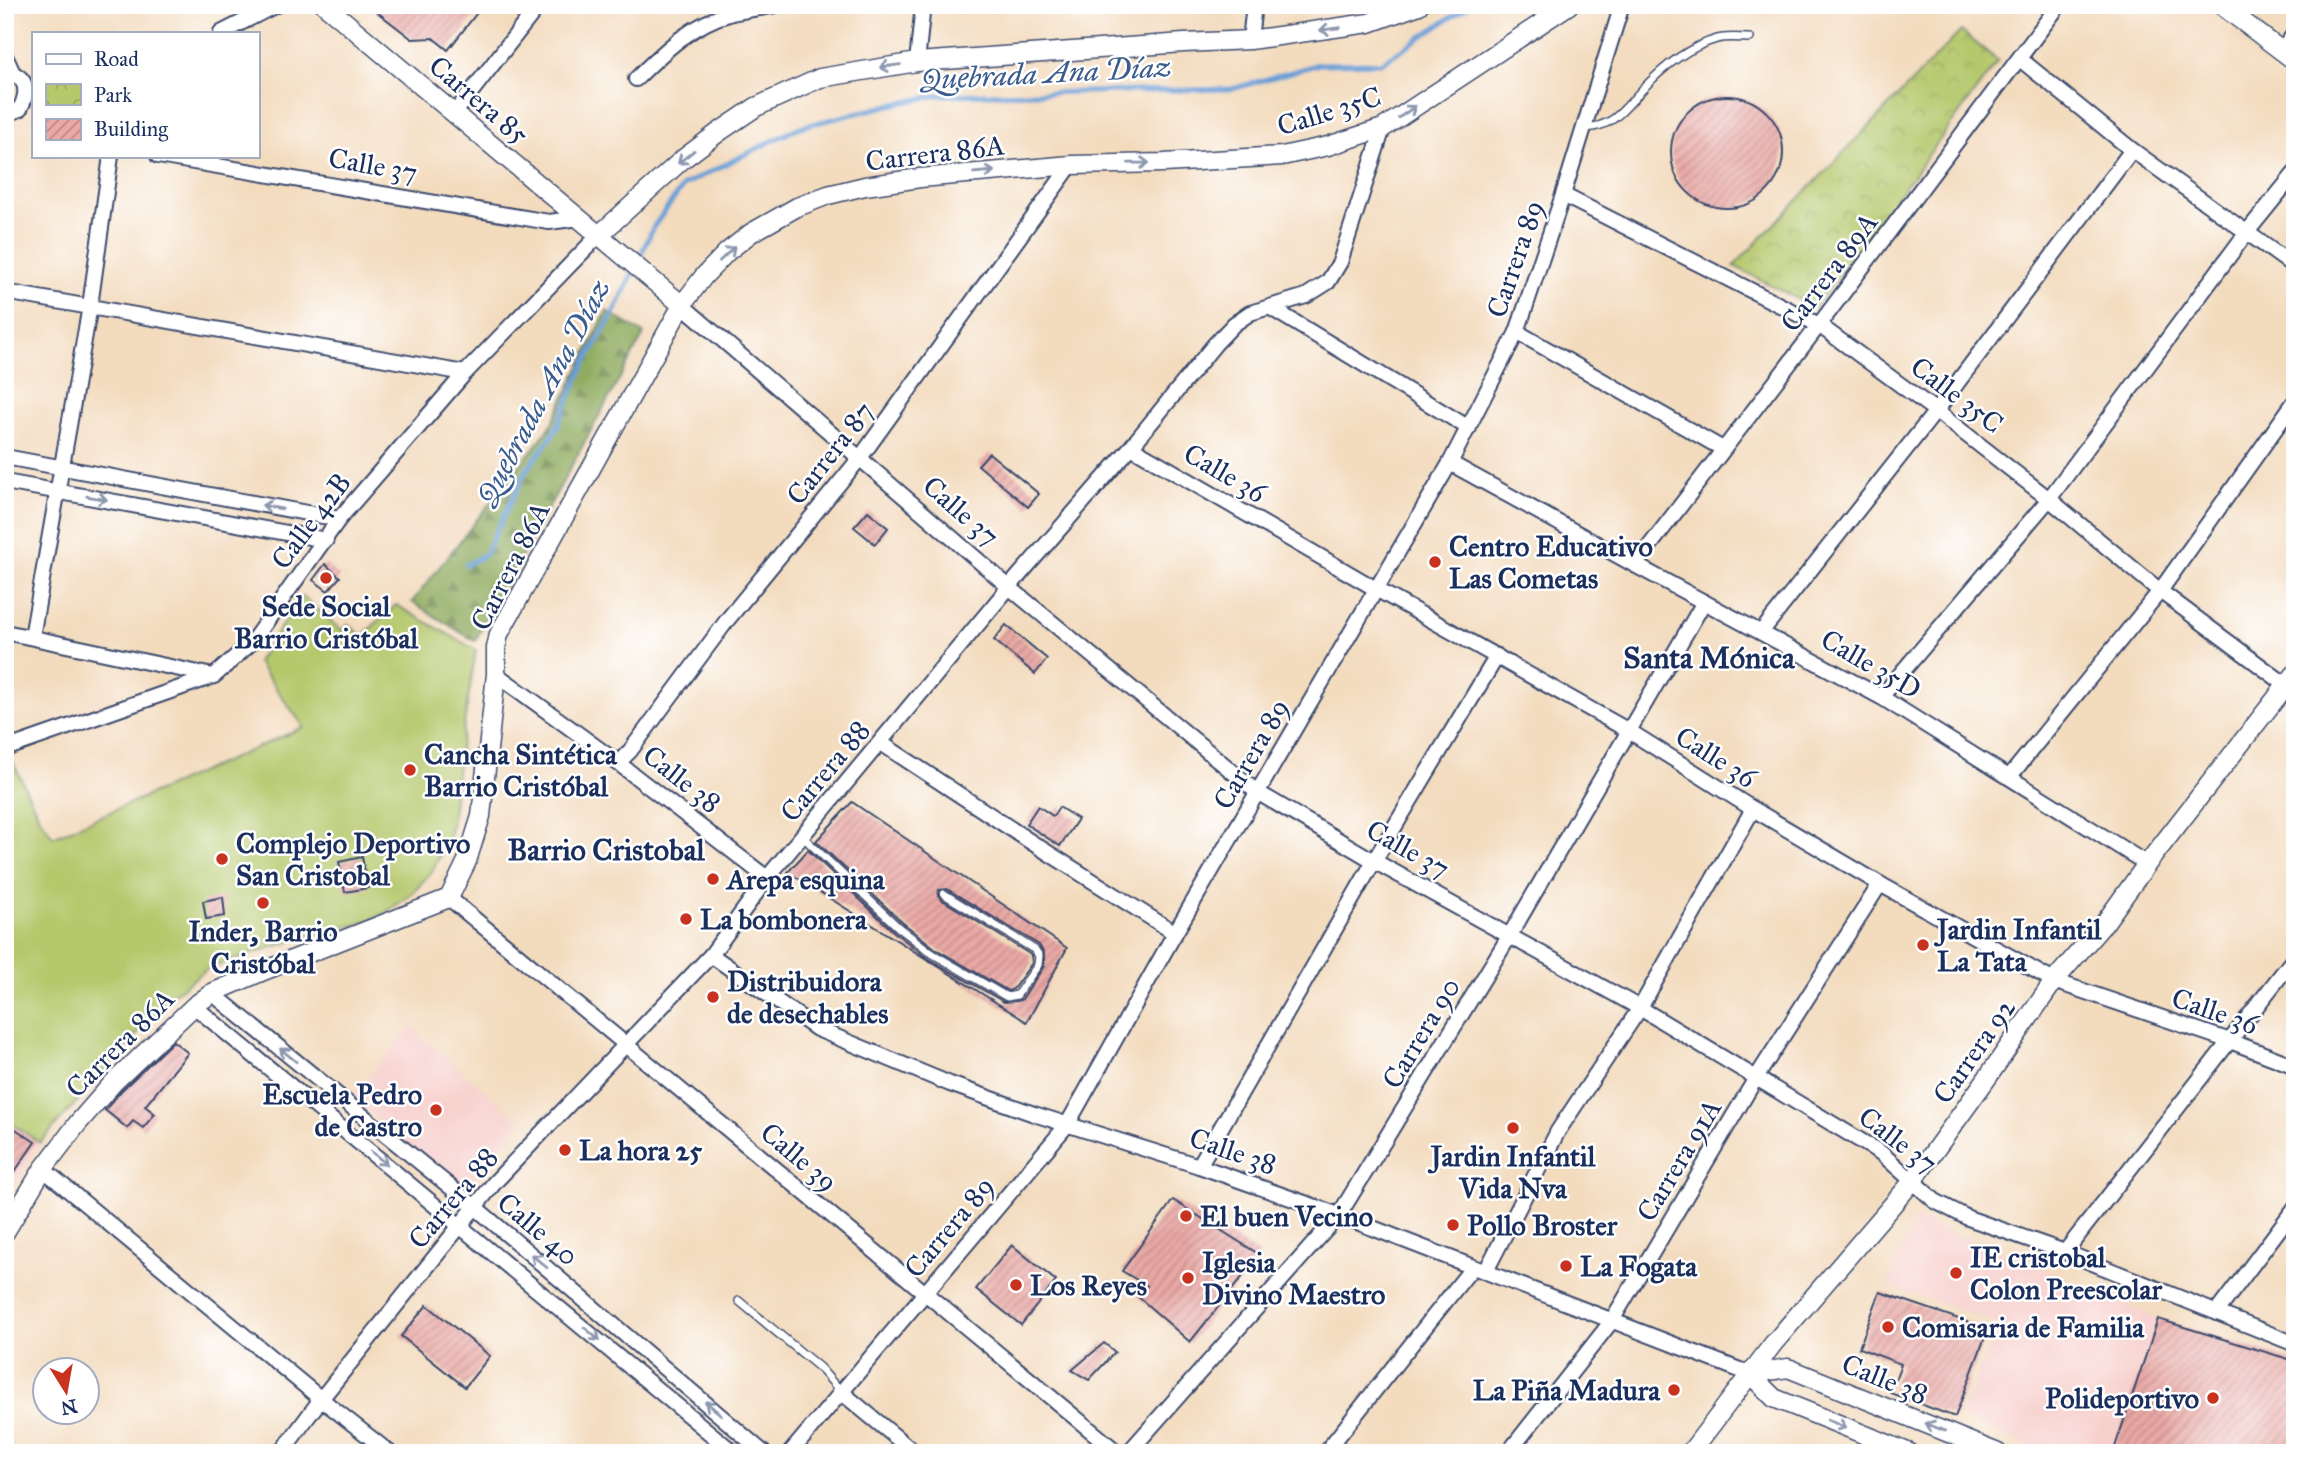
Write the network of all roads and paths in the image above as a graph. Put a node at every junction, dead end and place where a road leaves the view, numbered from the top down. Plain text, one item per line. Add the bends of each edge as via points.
1 (276, 5) edge
2 (325, 5) edge
3 (539, 5) edge
4 (776, 5) edge
5 (923, 5) edge
6 (1254, 5) edge
7 (1419, 5) edge
8 (1569, 5) edge
9 (1622, 5) edge
10 (2059, 5) edge
11 (2221, 5) edge
12 (223, 32) edge
13 (2295, 33) edge
14 (1750, 38) dead end
15 (1250, 40) junction
16 (2288, 55) edge
17 (5, 56) edge
18 (2020, 59) junction
19 (916, 62) junction
20 (9, 73) edge
21 (636, 79) dead end
22 (30, 97) edge
23 (454, 114) junction
24 (6, 116) edge
25 (1383, 128) junction
26 (1584, 128) junction
27 (2132, 150) junction
28 (111, 158) edge
29 (170, 158) edge
30 (1071, 165) junction
31 (2295, 173) edge
32 (1563, 195) junction
33 (580, 218) junction
34 (2247, 232) junction
35 (606, 241) junction
36 (2295, 267) edge
37 (5, 292) edge
38 (682, 305) junction
39 (90, 306) junction
40 (1271, 308) junction
41 (1819, 326) junction
42 (1517, 332) junction
43 (465, 373) junction
44 (2295, 401) edge
45 (1936, 411) junction
46 (1469, 428) junction
47 (1131, 447) junction
48 (1723, 449) junction
49 (5, 457) edge
50 (860, 458) junction
51 (1450, 463) junction
52 (61, 467) junction
53 (5, 482) edge
54 (57, 491) junction
55 (2049, 499) junction
56 (339, 519) junction
57 (326, 540) junction
58 (1635, 565) junction
59 (1009, 587) junction
60 (1376, 589) junction
61 (2160, 591) junction
62 (1704, 602) junction
63 (1762, 631) junction
64 (5, 632) edge
65 (32, 637) junction
66 (1497, 656) junction
67 (496, 674) junction
68 (214, 676) junction
69 (2290, 680) edge
70 (1881, 697) junction
71 (1629, 731) junction
72 (881, 743) junction
73 (10, 744) edge
74 (618, 763) junction
75 (2010, 776) junction
76 (1257, 792) junction
77 (1753, 809) junction
78 (802, 836) junction
79 (1374, 861) junction
80 (2147, 864) junction
81 (767, 878) junction
82 (1880, 884) junction
83 (944, 894) dead end
84 (449, 898) junction
85 (1175, 933) junction
86 (1510, 935) junction
87 (711, 955) junction
88 (2295, 957) edge
89 (2054, 981) junction
90 (212, 993) junction
91 (194, 1006) junction
92 (1640, 1008) junction
93 (2230, 1041) junction
94 (627, 1045) junction
95 (2295, 1066) edge
96 (1756, 1078) junction
97 (1067, 1125) junction
98 (1199, 1166) junction
99 (43, 1169) junction
100 (1912, 1182) junction
101 (475, 1208) junction
102 (2295, 1208) edge
103 (1339, 1215) junction
104 (460, 1224) junction
105 (5, 1232) edge
106 (2065, 1252) junction
107 (1479, 1269) junction
108 (925, 1294) junction
109 (739, 1301) dead end
110 (2216, 1313) junction
111 (1611, 1322) junction
112 (2295, 1344) edge
113 (1750, 1374) junction
114 (840, 1391) junction
115 (321, 1399) junction
116 (281, 1453) edge
117 (390, 1453) edge
118 (734, 1453) edge
119 (764, 1453) edge
120 (790, 1453) edge
121 (915, 1453) edge
122 (1118, 1453) edge
123 (1128, 1453) edge
124 (1325, 1453) edge
125 (1508, 1453) edge
126 (1690, 1453) edge
127 (1910, 1453) edge
128 (1998, 1453) edge

1 - 12 street
2 - 23 street, Carrera 85
3 - 23 street
4 - 21 street via 730,14 694,28
5 - 19 street
6 - 15 street
7 -> 15 street via 1369,23
25 -> 8 street, Calle 35C
9 - 26 street, Carrera 89
10 - 18 street, Carrera 89A
11 - 16 street
13 - 16 street
14 - 26 lane via 1718,38 1681,55 1613,121
15 - 19 street
17 - 20 street
18 - 27 street
18 - 41 street, Carrera 89A
19 -> 35 street via 821,78 756,107 683,159
20 - 22 street via 21,79
22 - 24 street
23 - 33 street, Carrera 85
30 -> 25 street, Calle 35C via 1282,156
25 - 40 street, Carrera 88 via 1340,262 1328,282 1306,296
26 - 32 street, Carrera 89
27 - 34 street
27 - 45 street
28 - 39 street
29 - 33 street, Calle 37 via 549,222
38 -> 30 street, Carrera 86A via 727,252 751,233 828,195 920,178
30 - 50 street, Carrera 87
31 - 34 street
32 - 41 street, Calle 35C
32 - 42 street, Carrera 89
33 - 35 street, Carrera 85
34 - 36 street
34 - 55 street
35 - 38 street, Calle 37
35 - 43 street, Calle 42B
37 - 39 street
38 - 50 street, Calle 37
38 - 67 street, Carrera 86A via 499,634
39 - 43 street
39 - 52 street
40 - 46 street
40 - 47 street, Carrera 88 via 1234,324
41 - 45 street, Calle 35C
41 - 48 street, Carrera 89A
42 - 46 street, Carrera 89
42 - 48 street
43 - 56 street, Calle 42B
44 - 61 street
45 - 55 street, Calle 35C
45 - 63 street
46 - 51 street, Carrera 89
47 - 59 street, Carrera 88
47 - 60 street, Calle 36
48 - 58 street, Carrera 89A
49 - 52 street
50 - 59 street, Calle 37
50 - 74 street, Carrera 87
51 - 58 street, Calle 35D
51 - 60 street, Carrera 89
52 - 54 street
56 -> 52 street
53 - 54 street
54 -> 57 street
54 - 65 street
55 - 61 street, Calle 35C
55 - 70 street
56 - 57 street, Calle 42B
57 - 68 street, Calle 42B via 252,642
58 - 62 street, Calle 35D
59 - 72 street, Carrera 88
59 - 76 street, Calle 37
60 - 66 street, Calle 36
60 - 76 street, Carrera 89
61 - 69 street, Calle 35C
61 - 75 street
62 - 63 street, Calle 35D
62 - 71 street, Carrera 90
63 - 70 street, Calle 35D
64 - 65 street
65 - 68 street
66 - 71 street, Calle 36
66 - 79 street
67 - 74 street, Calle 38
67 - 84 street, Carrera 86A via 481,816
68 - 73 street, Calle 42B
69 - 80 street, Carrera 92
70 - 75 street, Calle 35D
71 - 77 street, Calle 36
71 - 86 street, Carrera 90
72 - 78 street, Carrera 88
72 - 85 street
74 - 81 street, Calle 38
75 - 80 street, Calle 35D
76 - 79 street, Calle 37
76 - 85 street, Carrera 89
77 - 82 street, Calle 36
77 - 92 street
78 - 81 street, Carrera 88
78 - 83 lane via 933,954 1007,997 1017,995 1038,965 1035,950
79 - 86 street, Calle 37
79 - 98 street
80 - 89 street, Carrera 92
81 - 87 street, Carrera 88
82 - 89 street, Calle 36
82 - 96 street, Carrera 91A
84 - 90 street, Carrera 86A
84 - 94 street, Calle 39
85 - 97 street, Carrera 89
86 - 92 street, Calle 37
86 - 103 street, Carrera 90
87 - 94 street, Carrera 88
87 - 97 street, Calle 38 via 817,1029 950,1084
88 - 93 street
89 - 93 street, Calle 36
89 - 100 street, Carrera 92
90 - 91 street, Carrera 86A
101 -> 90 street, Calle 40
91 - 99 street, Carrera 86A via 113,1083
91 -> 104 street, Calle 40
92 - 96 street, Calle 37
92 - 107 street via 1558,1131
93 - 95 street, Calle 36
93 - 106 street
94 - 101 street, Carrera 88
94 - 108 street, Calle 39
96 - 100 street, Calle 37 via 1881,1153
96 - 111 street, Carrera 91A
97 - 98 street, Calle 38
97 - 108 street, Carrera 89
98 - 103 street, Calle 38
99 - 105 street, Carrera 86A
99 - 115 street
100 - 106 street, Calle 37 via 1935,1201 1968,1218
100 - 113 street, Carrera 92
101 - 104 street, Carrera 88
119 -> 101 street, Calle 40
102 - 110 street
103 - 107 street, Calle 38
103 - 123 street, Carrera 90
104 - 115 street, Carrera 88
104 -> 118 street, Calle 40
106 - 110 street, Calle 37
107 - 111 street, Calle 38
107 - 124 street
108 - 114 street, Carrera 89
108 - 122 street, Calle 39
109 - 114 lane via 820,1368
110 - 112 street, Calle 37
111 - 113 street, Calle 38
111 - 125 street, Carrera 91A
113 - 126 street, Carrera 92
113 -> 127 street, Calle 38 via 1774,1398
128 -> 113 street, Calle 38 via 1788,1368
114 - 120 street, Carrera 89
114 - 121 street
115 - 116 street, Carrera 88
115 - 117 street

